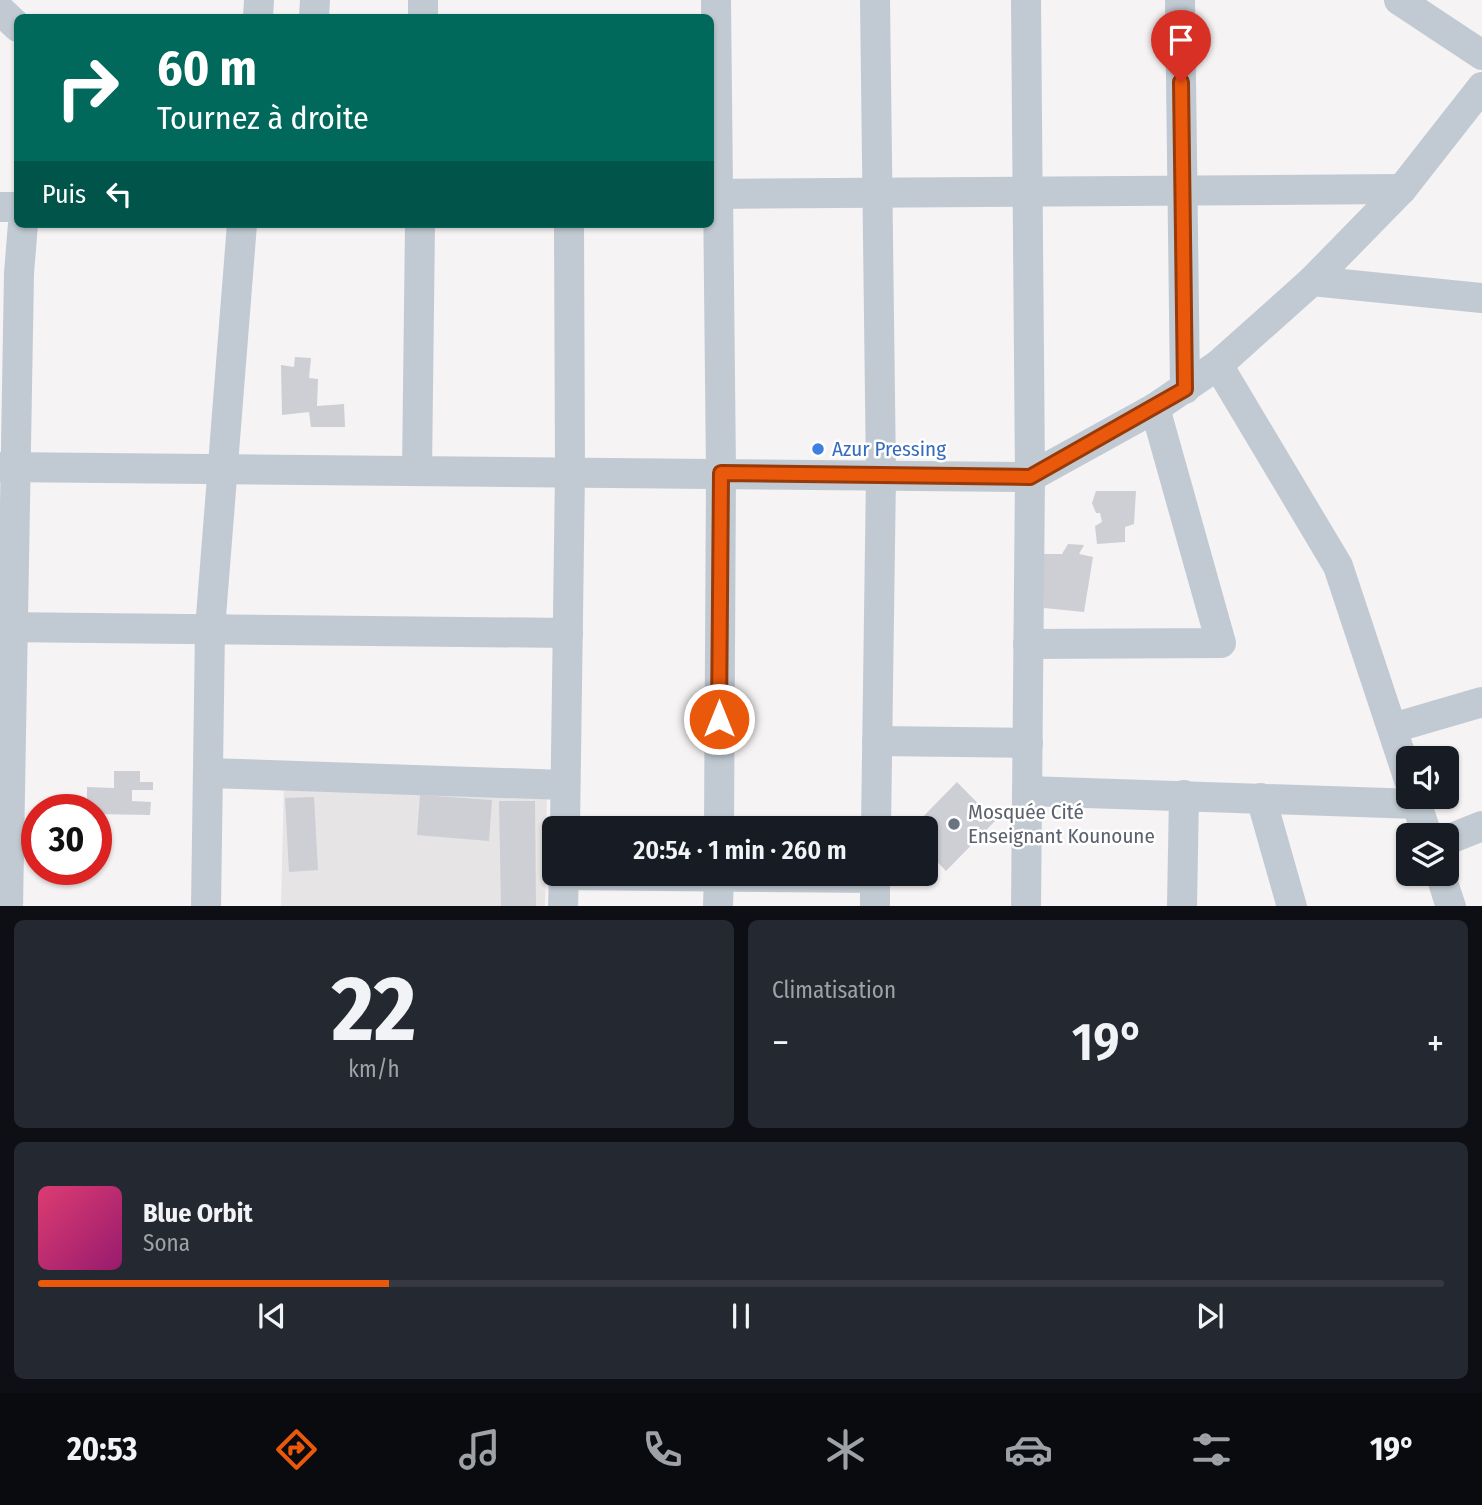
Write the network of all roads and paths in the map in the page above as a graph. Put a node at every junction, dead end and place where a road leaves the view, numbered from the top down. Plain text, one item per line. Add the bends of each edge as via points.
1 (716, 0) edge
2 (875, 0) edge
3 (1026, 0) edge
4 (1180, 0) edge
5 (1399, 0) edge
6 (0, 10) edge
7 (14, 23) edge
8 (1482, 55) edge
9 (1482, 87) edge
10 (1402, 189) junction
11 (1182, 191) junction
12 (1027, 192) junction
13 (877, 193) junction
14 (714, 194) edge
15 (23, 228) edge
16 (242, 228) edge
17 (420, 228) edge
18 (569, 228) edge
19 (1312, 281) junction
20 (1482, 298) edge
21 (1218, 365) junction
22 (1185, 389) junction
23 (1155, 408) junction
24 (8, 467) edge
25 (223, 469) junction
26 (417, 471) junction
27 (570, 472) junction
28 (721, 473) junction
29 (881, 475) junction
30 (1030, 477) junction
31 (6, 627) edge
32 (210, 629) junction
33 (568, 633) junction
34 (1028, 644) junction
35 (1482, 702) edge
36 (1393, 728) junction
37 (877, 741) junction
38 (1028, 743) junction
39 (1399, 746) edge
40 (208, 773) junction
41 (565, 785) junction
42 (5, 787) edge
43 (1027, 791) junction
44 (1396, 794) edge
45 (1184, 795) junction
46 (1261, 798) junction
47 (565, 816) edge
48 (719, 816) edge
49 (876, 816) edge
50 (1482, 826) edge
51 (1459, 835) edge
52 (564, 886) edge
53 (719, 886) edge
54 (1444, 886) edge
55 (8, 906) edge
56 (206, 906) edge
57 (563, 906) edge
58 (718, 906) edge
59 (1026, 906) edge
60 (1182, 906) edge
61 (1292, 906) edge
62 (1451, 906) edge

1 - 14 street
2 - 13 street
3 - 12 street
4 - 11 street
5 - 8 street
6 - 7 street
9 - 10 street
10 - 11 street
10 - 19 street
11 - 12 street
11 - 22 street
12 - 13 street
12 - 30 street
13 - 14 street
13 - 29 street
14 - 28 street
15 - 24 street
16 - 25 street
17 - 26 street
18 - 27 street
19 - 20 street
19 - 21 street
21 - 22 street
21 - 36 street via 1338,566
22 - 23 street
23 - 30 street
23 - 34 street via 1221,643
24 - 25 street
24 - 31 street
25 - 26 street
25 - 32 street
26 - 27 street
27 - 28 street
27 - 33 street
28 - 29 street
28 - 48 street
29 - 30 street
29 - 37 street
30 - 34 street
31 - 32 street
31 - 42 street
32 - 33 street
32 - 40 street
33 - 41 street
34 - 38 street
35 - 36 street
36 - 39 street
37 - 38 street
37 - 49 street
38 - 43 street
40 - 41 street
40 - 56 street
41 - 47 street
42 - 55 street
43 - 45 street
43 - 59 street
44 - 46 street
45 - 46 street
45 - 60 street
46 - 61 street
50 - 51 street
52 - 57 street
53 - 58 street
54 - 62 street

